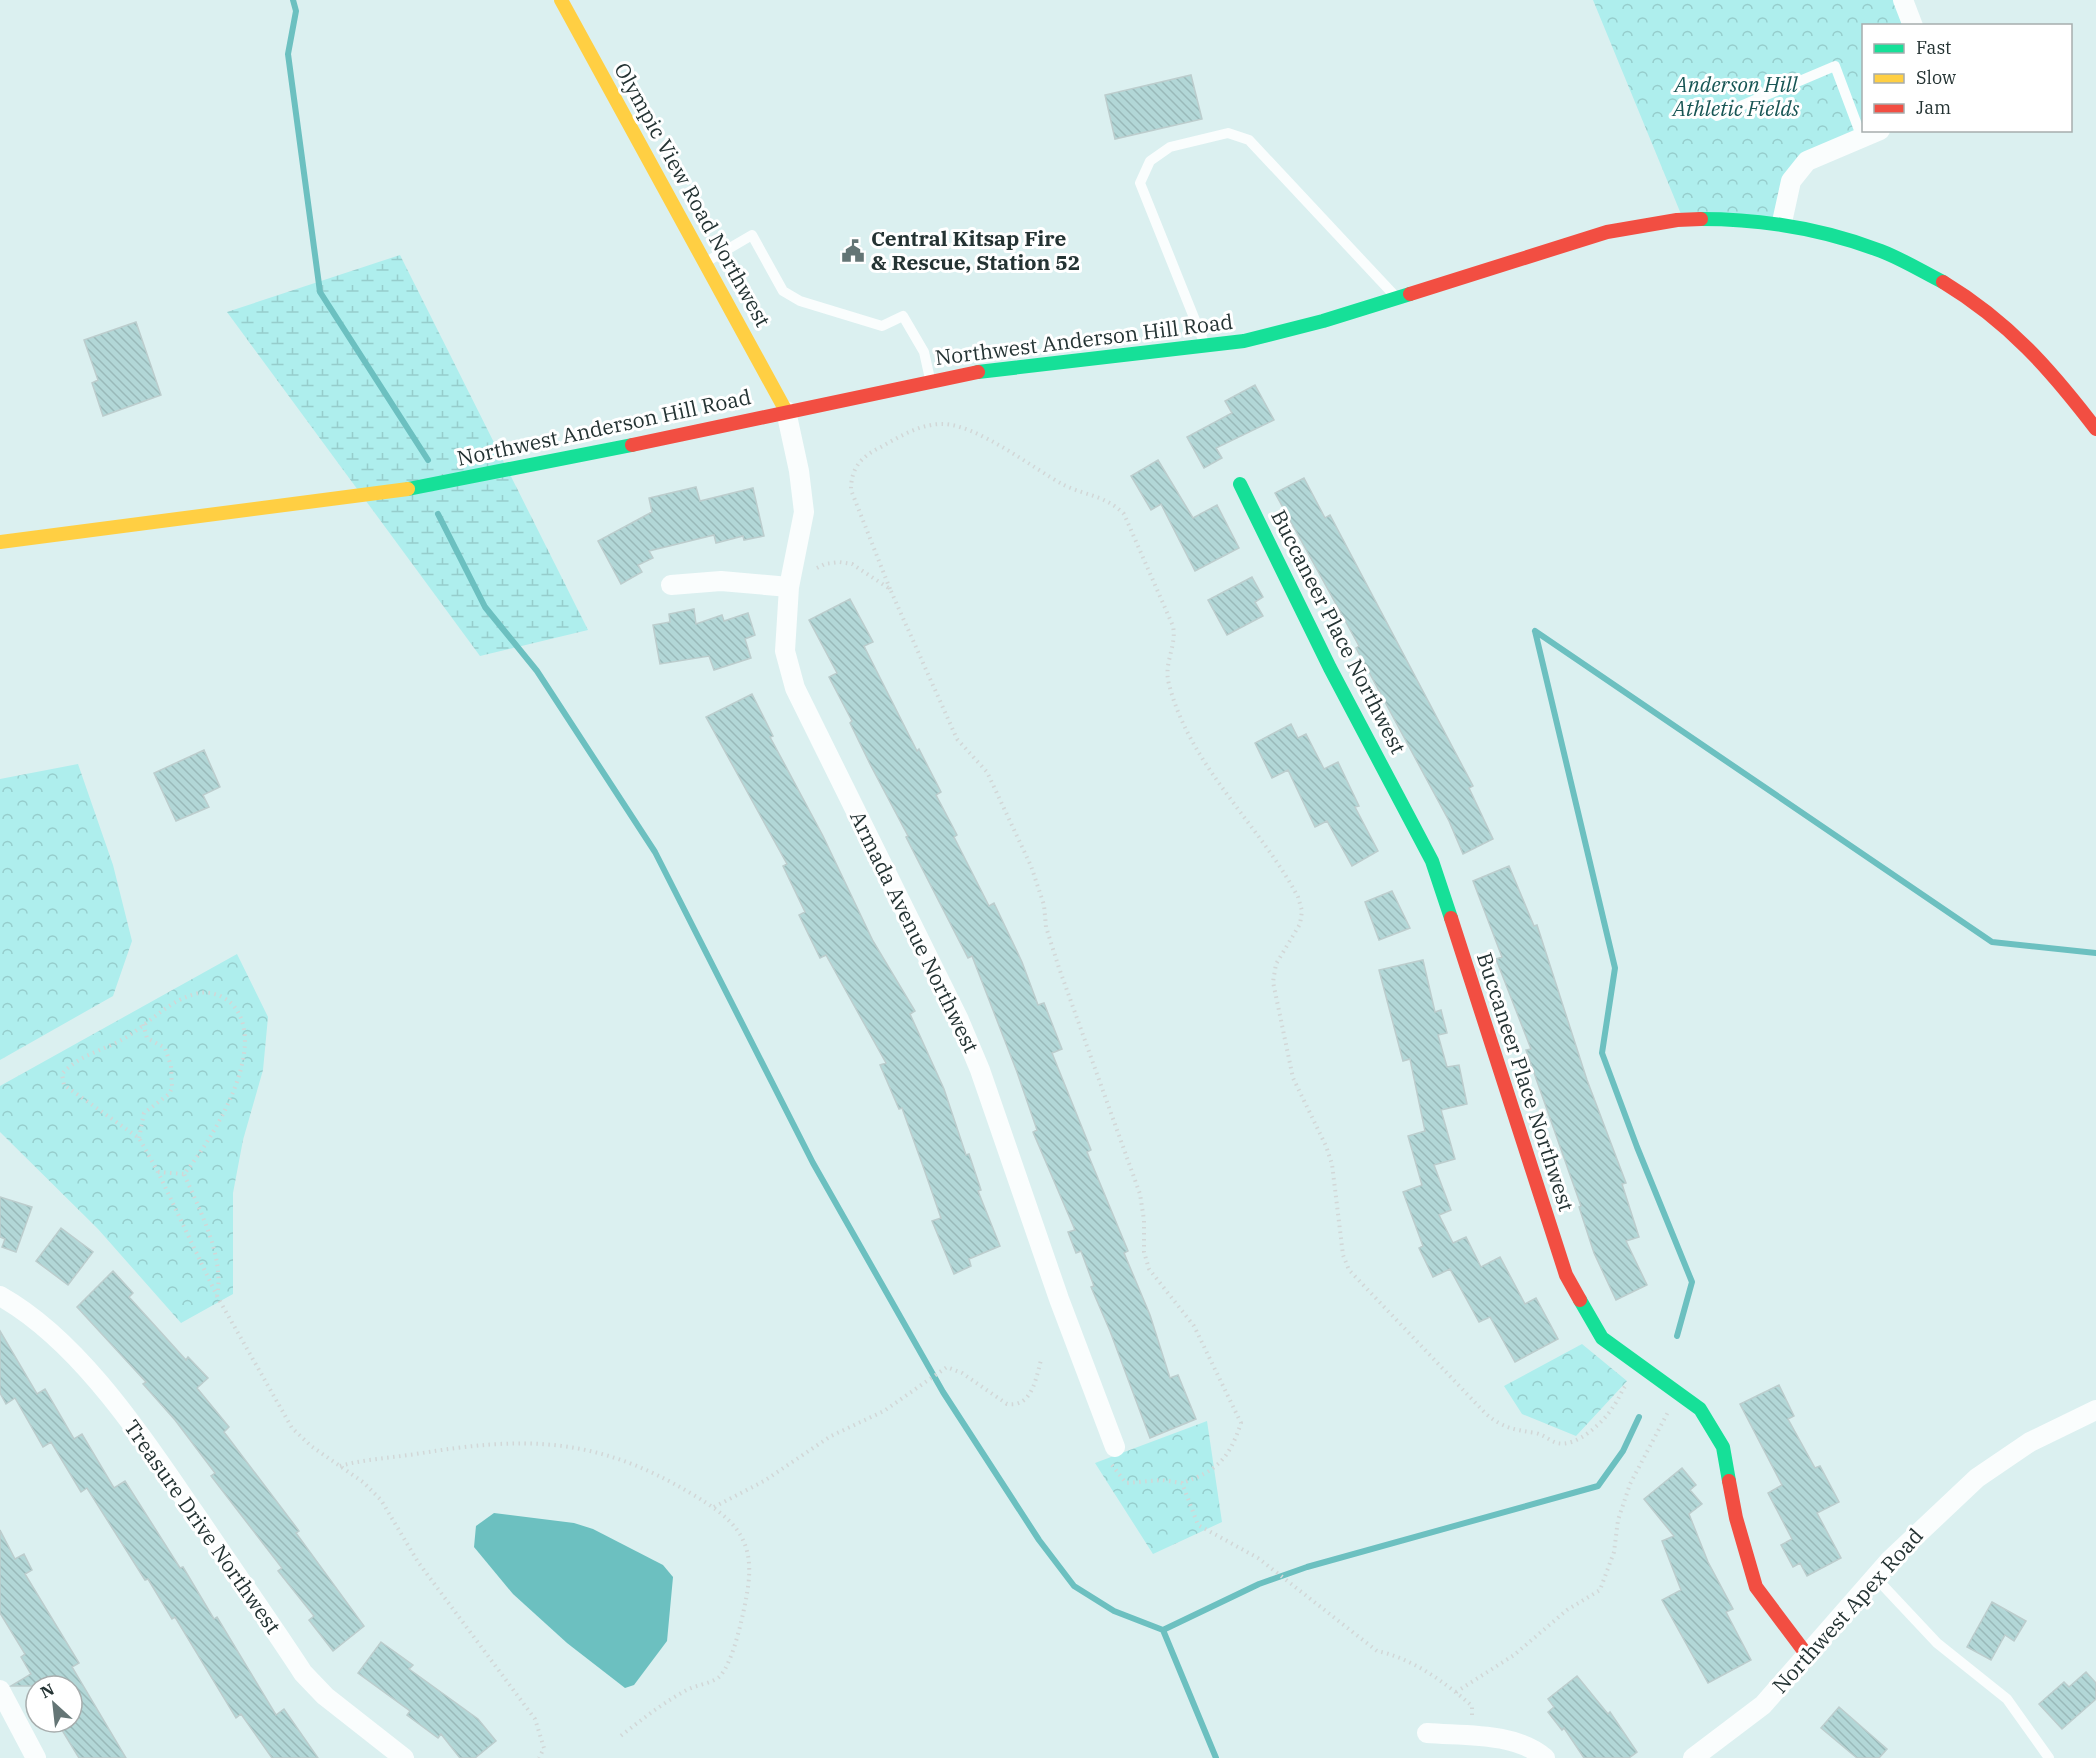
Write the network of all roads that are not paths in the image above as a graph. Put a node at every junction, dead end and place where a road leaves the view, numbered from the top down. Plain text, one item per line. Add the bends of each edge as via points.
1 (561, 0) edge
2 (1903, 0) edge
3 (1912, 24) edge
4 (1718, 116) dead end
5 (1876, 132) edge
6 (1862, 138) junction
7 (1782, 222) junction
8 (705, 262) junction
9 (1397, 298) junction
10 (1206, 346) junction
11 (930, 380) junction
12 (786, 411) junction
13 (2096, 429) edge
14 (1240, 484) dead end
15 (0, 542) edge
16 (671, 585) dead end
17 (789, 587) junction
18 (0, 1296) edge
19 (2096, 1410) edge
20 (1114, 1447) road end
21 (1875, 1577) junction
22 (1807, 1655) junction
23 (0, 1690) edge
24 (1427, 1733) dead end
25 (36, 1758) edge
26 (404, 1758) edge
27 (1545, 1758) edge
28 (1693, 1758) edge
29 (2049, 1758) edge

1 - 8 main road, Olympic View Road Northwest
2 - 3 street
4 - 6 lane via 1835,66
5 - 6 street
6 - 7 street via 1818,154 1798,171 1787,194
7 - 9 main road, Northwest Anderson Hill Road via 1715,217 1629,226
7 - 13 main road, Northwest Anderson Hill Road via 1865,244 1948,284 2039,355
8 - 11 lane via 752,235 783,291 800,301 882,326 903,316 924,352
8 - 12 main road, Olympic View Road Northwest
9 - 10 main road, Northwest Anderson Hill Road via 1278,334
9 - 10 lane via 1249,140 1228,133 1170,147 1150,161 1140,183
10 - 11 main road, Northwest Anderson Hill Road via 1013,366
11 - 12 main road, Northwest Anderson Hill Road
12 - 15 main road, Northwest Anderson Hill Road via 423,487
12 - 17 street, Armada Avenue Northwest via 804,512
14 - 22 main road, Buccaneer Place Northwest via 1330,668 1432,861 1566,1275 1602,1338 1700,1409 1723,1447 1736,1518 1756,1587
16 - 17 street via 721,580
17 - 20 street, Armada Avenue Northwest via 785,651 795,688 959,1020
18 - 26 street, Treasure Drive Northwest via 30,1313 73,1353 148,1446 303,1673 325,1696
19 - 21 street, Northwest Apex Road via 2030,1442 1977,1478
21 - 22 street, Northwest Apex Road
21 - 29 lane via 1937,1643 2007,1698
22 - 28 street, Northwest Apex Road via 1763,1705
23 - 25 street
24 - 27 street via 1514,1741 1528,1745

